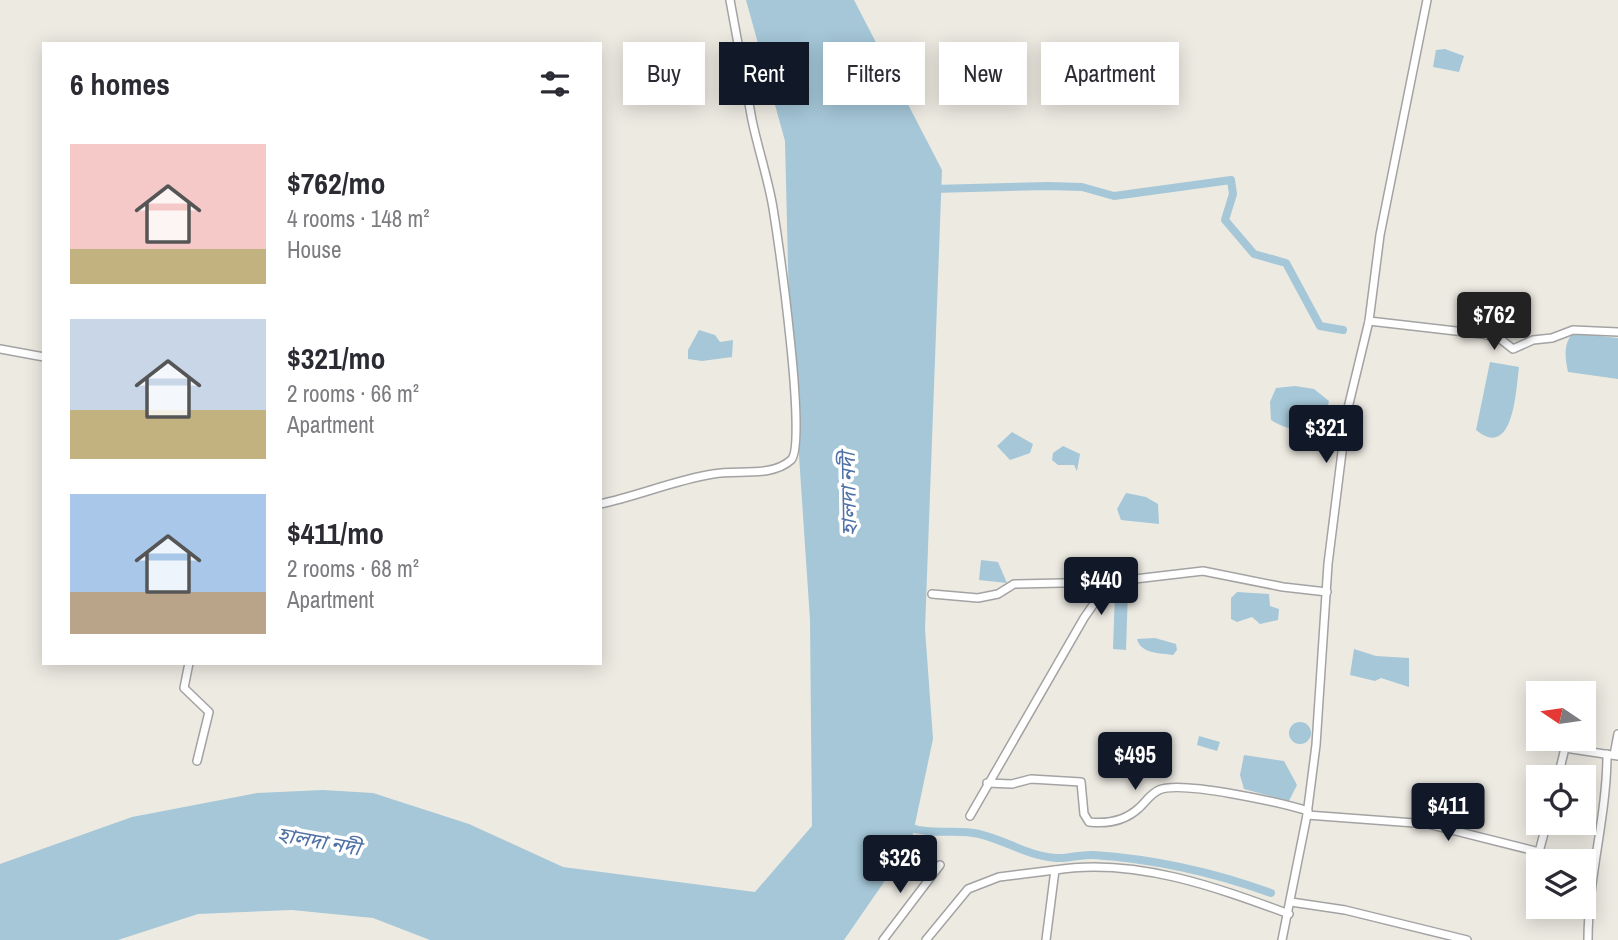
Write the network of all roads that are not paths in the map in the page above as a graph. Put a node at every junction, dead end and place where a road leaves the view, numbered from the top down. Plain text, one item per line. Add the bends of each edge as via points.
1 (730, 0) edge
2 (1427, 0) edge
3 (1369, 321) junction
4 (1618, 332) edge
5 (0, 349) edge
6 (42, 357) edge
7 (602, 503) edge
8 (1109, 582) junction
9 (1327, 592) junction
10 (932, 594) dead end
11 (189, 665) edge
12 (1618, 734) edge
13 (1613, 755) edge
14 (197, 761) dead end
15 (1561, 765) edge
16 (987, 783) junction
17 (1307, 813) junction
18 (970, 816) dead end
19 (1544, 835) edge
20 (940, 866) dead end
21 (1055, 870) junction
22 (1291, 902) junction
23 (1289, 914) junction
24 (883, 940) edge
25 (926, 940) edge
26 (1046, 940) edge
27 (1282, 940) edge
28 (1467, 940) edge
29 (1588, 940) edge

1 - 7 street via 773,205 788,307 794,455 775,467 714,473
2 - 3 street via 1380,235
3 - 4 street via 1482,334 1499,338 1513,349 1573,330
3 - 9 street via 1347,412
5 - 6 street
8 - 9 street via 1202,571
8 - 10 street via 1014,584 999,594 978,598
8 - 16 street
9 - 17 street
11 - 14 street via 184,688 209,712
12 - 13 street
13 - 15 street via 1565,748
13 - 29 street via 1588,912
16 - 17 street via 1012,785 1031,779 1080,782 1084,814 1089,822 1106,824 1138,810 1160,790 1177,787
16 - 18 street
17 - 19 street via 1428,824 1539,852
17 - 22 street
20 - 24 street
21 - 23 street via 1080,866 1153,872
21 - 25 street via 999,877 968,889
21 - 26 street
22 - 23 street
22 - 28 street
23 - 27 street

